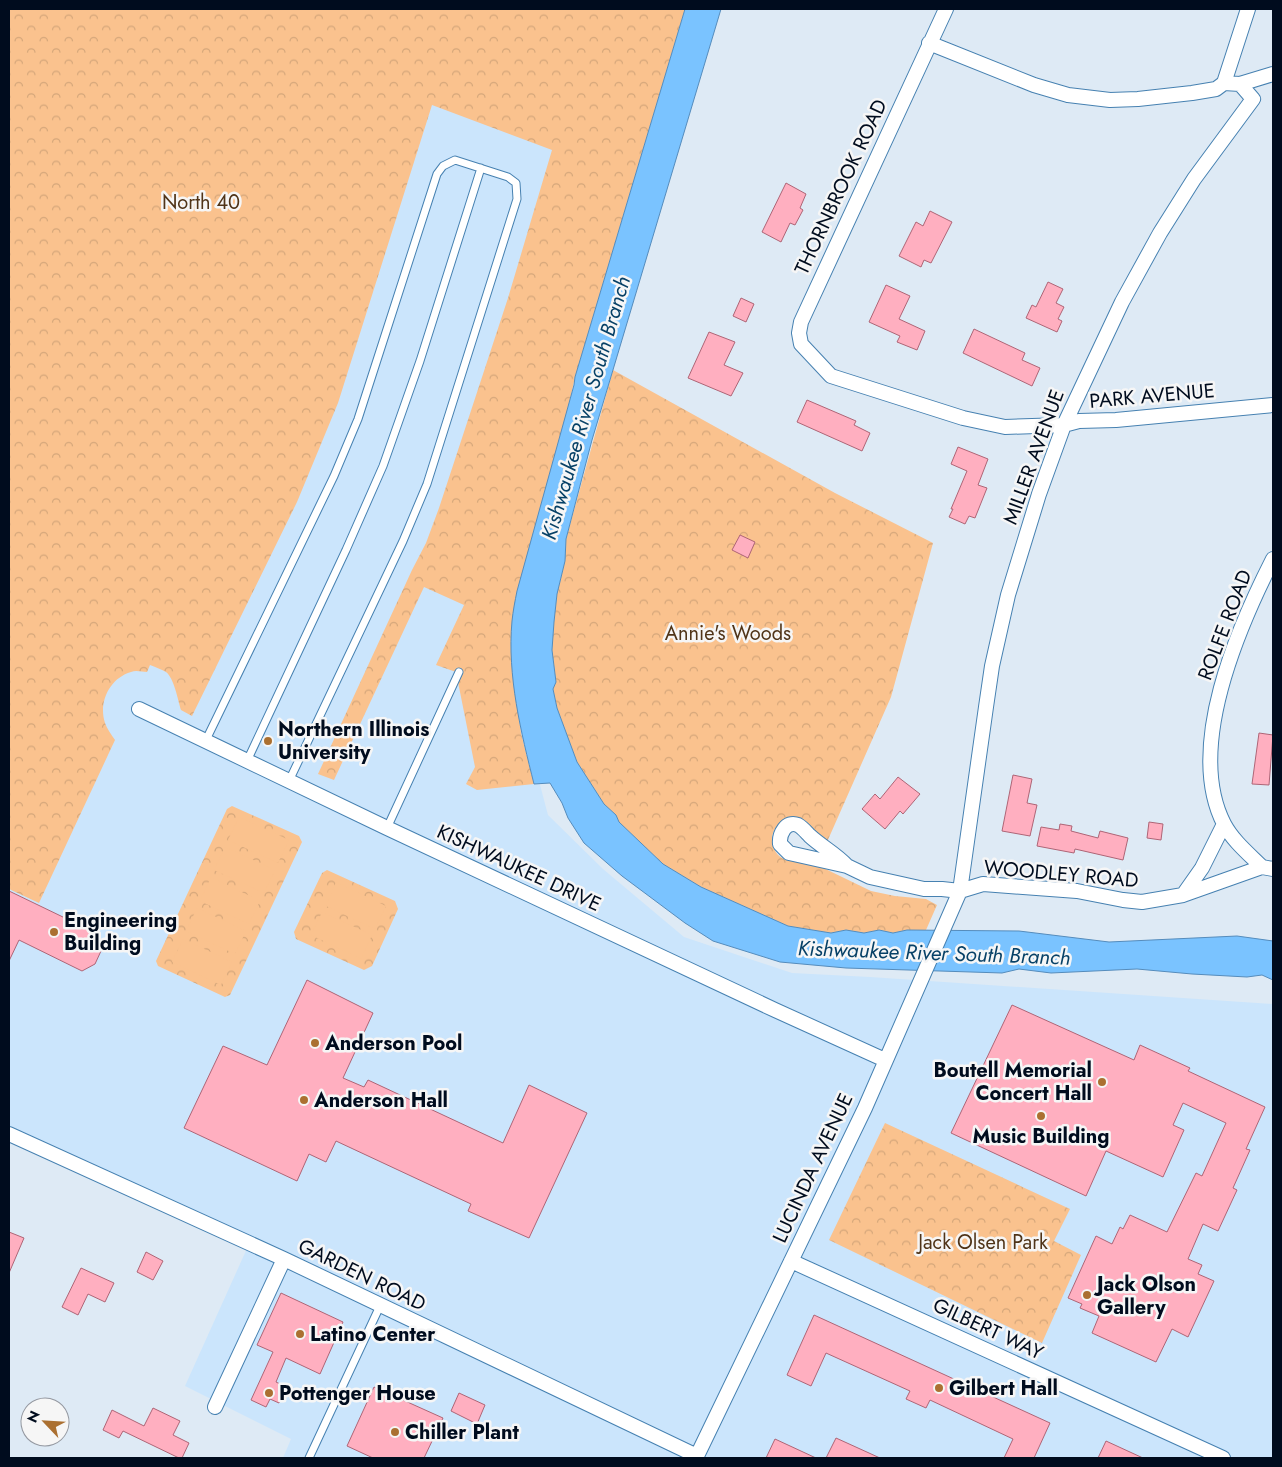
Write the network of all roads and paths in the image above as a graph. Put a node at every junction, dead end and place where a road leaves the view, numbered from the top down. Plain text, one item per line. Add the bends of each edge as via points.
1 (946, 9) edge
2 (1248, 9) edge
3 (929, 43) junction
4 (1273, 74) edge
5 (1224, 83) junction
6 (1240, 84) junction
7 (482, 168) junction
8 (831, 376) joint
9 (1273, 405) edge
10 (1064, 424) junction
11 (1273, 559) edge
12 (459, 672) dead end
13 (139, 709) dead end
14 (205, 742) junction
15 (247, 762) junction
16 (289, 782) junction
17 (1224, 824) junction
18 (387, 828) junction
19 (847, 866) dead end
20 (1268, 868) edge
21 (960, 891) junction
22 (1182, 895) junction
23 (885, 1060) junction
24 (9, 1134) edge
25 (284, 1260) junction
26 (791, 1261) junction
27 (380, 1306) junction
28 (215, 1406) dead end
29 (696, 1457) edge
30 (309, 1458) edge
31 (1223, 1458) edge

1 - 3 street, THORNBROOK ROAD
2 - 5 street
3 - 5 street via 1034,85 1068,95 1110,100 1138,99 1200,92 1216,89
3 - 8 street, THORNBROOK ROAD via 801,322 801,344
4 - 6 street
5 - 6 street
6 - 10 street, MILLER AVENUE via 1253,99 1194,179 1160,233 1122,302
7 - 14 lane via 455,160 443,166 438,174 358,418 334,476
7 - 15 lane via 383,466
7 - 16 lane via 516,183 517,199 428,484
8 - 10 street, PARK AVENUE via 963,418 1005,427
9 - 10 street, PARK AVENUE
10 - 21 street, MILLER AVENUE via 1008,595 992,666
11 - 17 street, ROLFE ROAD via 1252,603 1220,690 1209,758 1216,801
12 - 18 lane
13 - 14 street, KISHWAUKEE DRIVE
14 - 15 street, KISHWAUKEE DRIVE
15 - 16 street, KISHWAUKEE DRIVE
16 - 18 street, KISHWAUKEE DRIVE
17 - 20 street, ROLFE ROAD via 1231,835
17 - 22 street via 1202,868
18 - 23 street, KISHWAUKEE DRIVE
19 - 21 street via 894,883
20 - 22 street, WOODLEY ROAD
21 - 22 street, WOODLEY ROAD via 983,884 1077,891 1142,902
21 - 23 street, LUCINDA AVENUE
23 - 26 street, LUCINDA AVENUE
24 - 25 street, GARDEN ROAD
25 - 27 street, GARDEN ROAD
25 - 28 street
26 - 29 street, LUCINDA AVENUE
26 - 31 street, GILBERT WAY
27 - 29 street, GARDEN ROAD
27 - 30 lane

